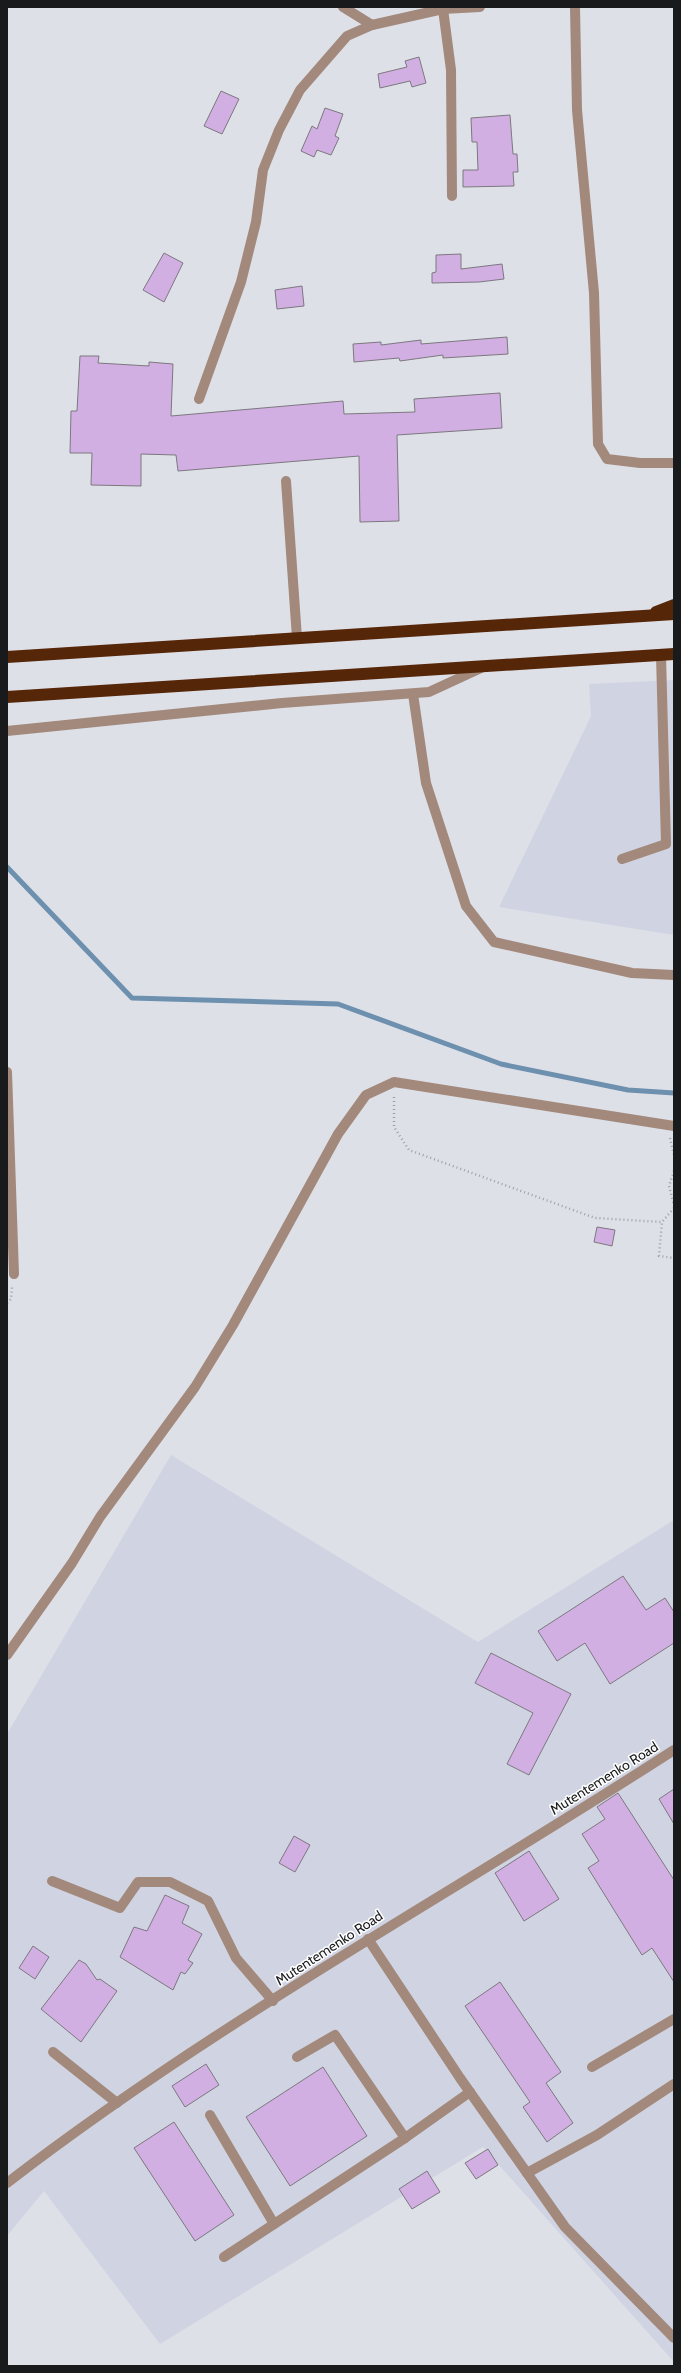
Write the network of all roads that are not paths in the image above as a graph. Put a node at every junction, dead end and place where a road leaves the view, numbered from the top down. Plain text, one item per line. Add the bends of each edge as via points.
1 (343, 7) edge
2 (480, 7) edge
3 (575, 7) edge
4 (444, 9) junction
5 (372, 25) junction
6 (452, 196) dead end
7 (199, 400) dead end
8 (674, 463) edge
9 (286, 481) dead end
10 (674, 605) edge
11 (674, 614) edge
12 (648, 616) junction
13 (297, 638) junction
14 (674, 654) edge
15 (661, 655) junction
16 (7, 657) edge
17 (485, 666) junction
18 (413, 694) junction
19 (7, 696) edge
20 (7, 731) edge
21 (622, 859) dead end
22 (674, 975) edge
23 (7, 1072) edge
24 (674, 1126) edge
25 (14, 1274) road end
26 (7, 1655) edge
27 (674, 1750) edge
28 (52, 1881) dead end
29 (368, 1939) junction
30 (273, 2001) junction
31 (674, 2019) edge
32 (54, 2052) dead end
33 (297, 2057) dead end
34 (592, 2067) dead end
35 (674, 2084) edge
36 (470, 2092) junction
37 (117, 2103) junction
38 (210, 2115) dead end
39 (405, 2138) junction
40 (527, 2173) junction
41 (7, 2183) edge
42 (274, 2224) junction
43 (224, 2257) dead end
44 (674, 2338) edge

1 - 5 street
2 - 4 street
3 - 8 street via 577,110 594,293 598,444 607,460
4 - 5 street
4 - 6 street via 451,70
5 - 7 street via 347,36 332,52 300,90 279,130 263,170 256,222 240,282
9 - 13 street
10 - 12 highway
11 - 12 highway
12 - 13 highway
13 - 16 highway
14 - 15 highway
15 - 17 highway
15 - 21 street via 666,844
17 - 18 street via 429,692
17 - 19 highway
18 - 20 street via 282,703
18 - 22 street via 426,783 466,906 494,942 632,973
23 - 25 street
24 - 26 street via 394,1082 366,1096 338,1134 237,1318 194,1387 100,1517 72,1563
27 - 29 street, Mutentemenko Road via 580,1811
28 - 30 street via 120,1908 138,1882 170,1882 208,1901 236,1958
29 - 30 street, Mutentemenko Road
29 - 36 street
30 - 37 street, Mutentemenko Road
31 - 34 street
32 - 37 street
33 - 39 street via 336,2035
35 - 40 street via 597,2135
36 - 39 street
36 - 40 street
37 - 41 street, Mutentemenko Road via 71,2133
38 - 42 street
39 - 42 street
40 - 44 street via 565,2227
42 - 43 street

